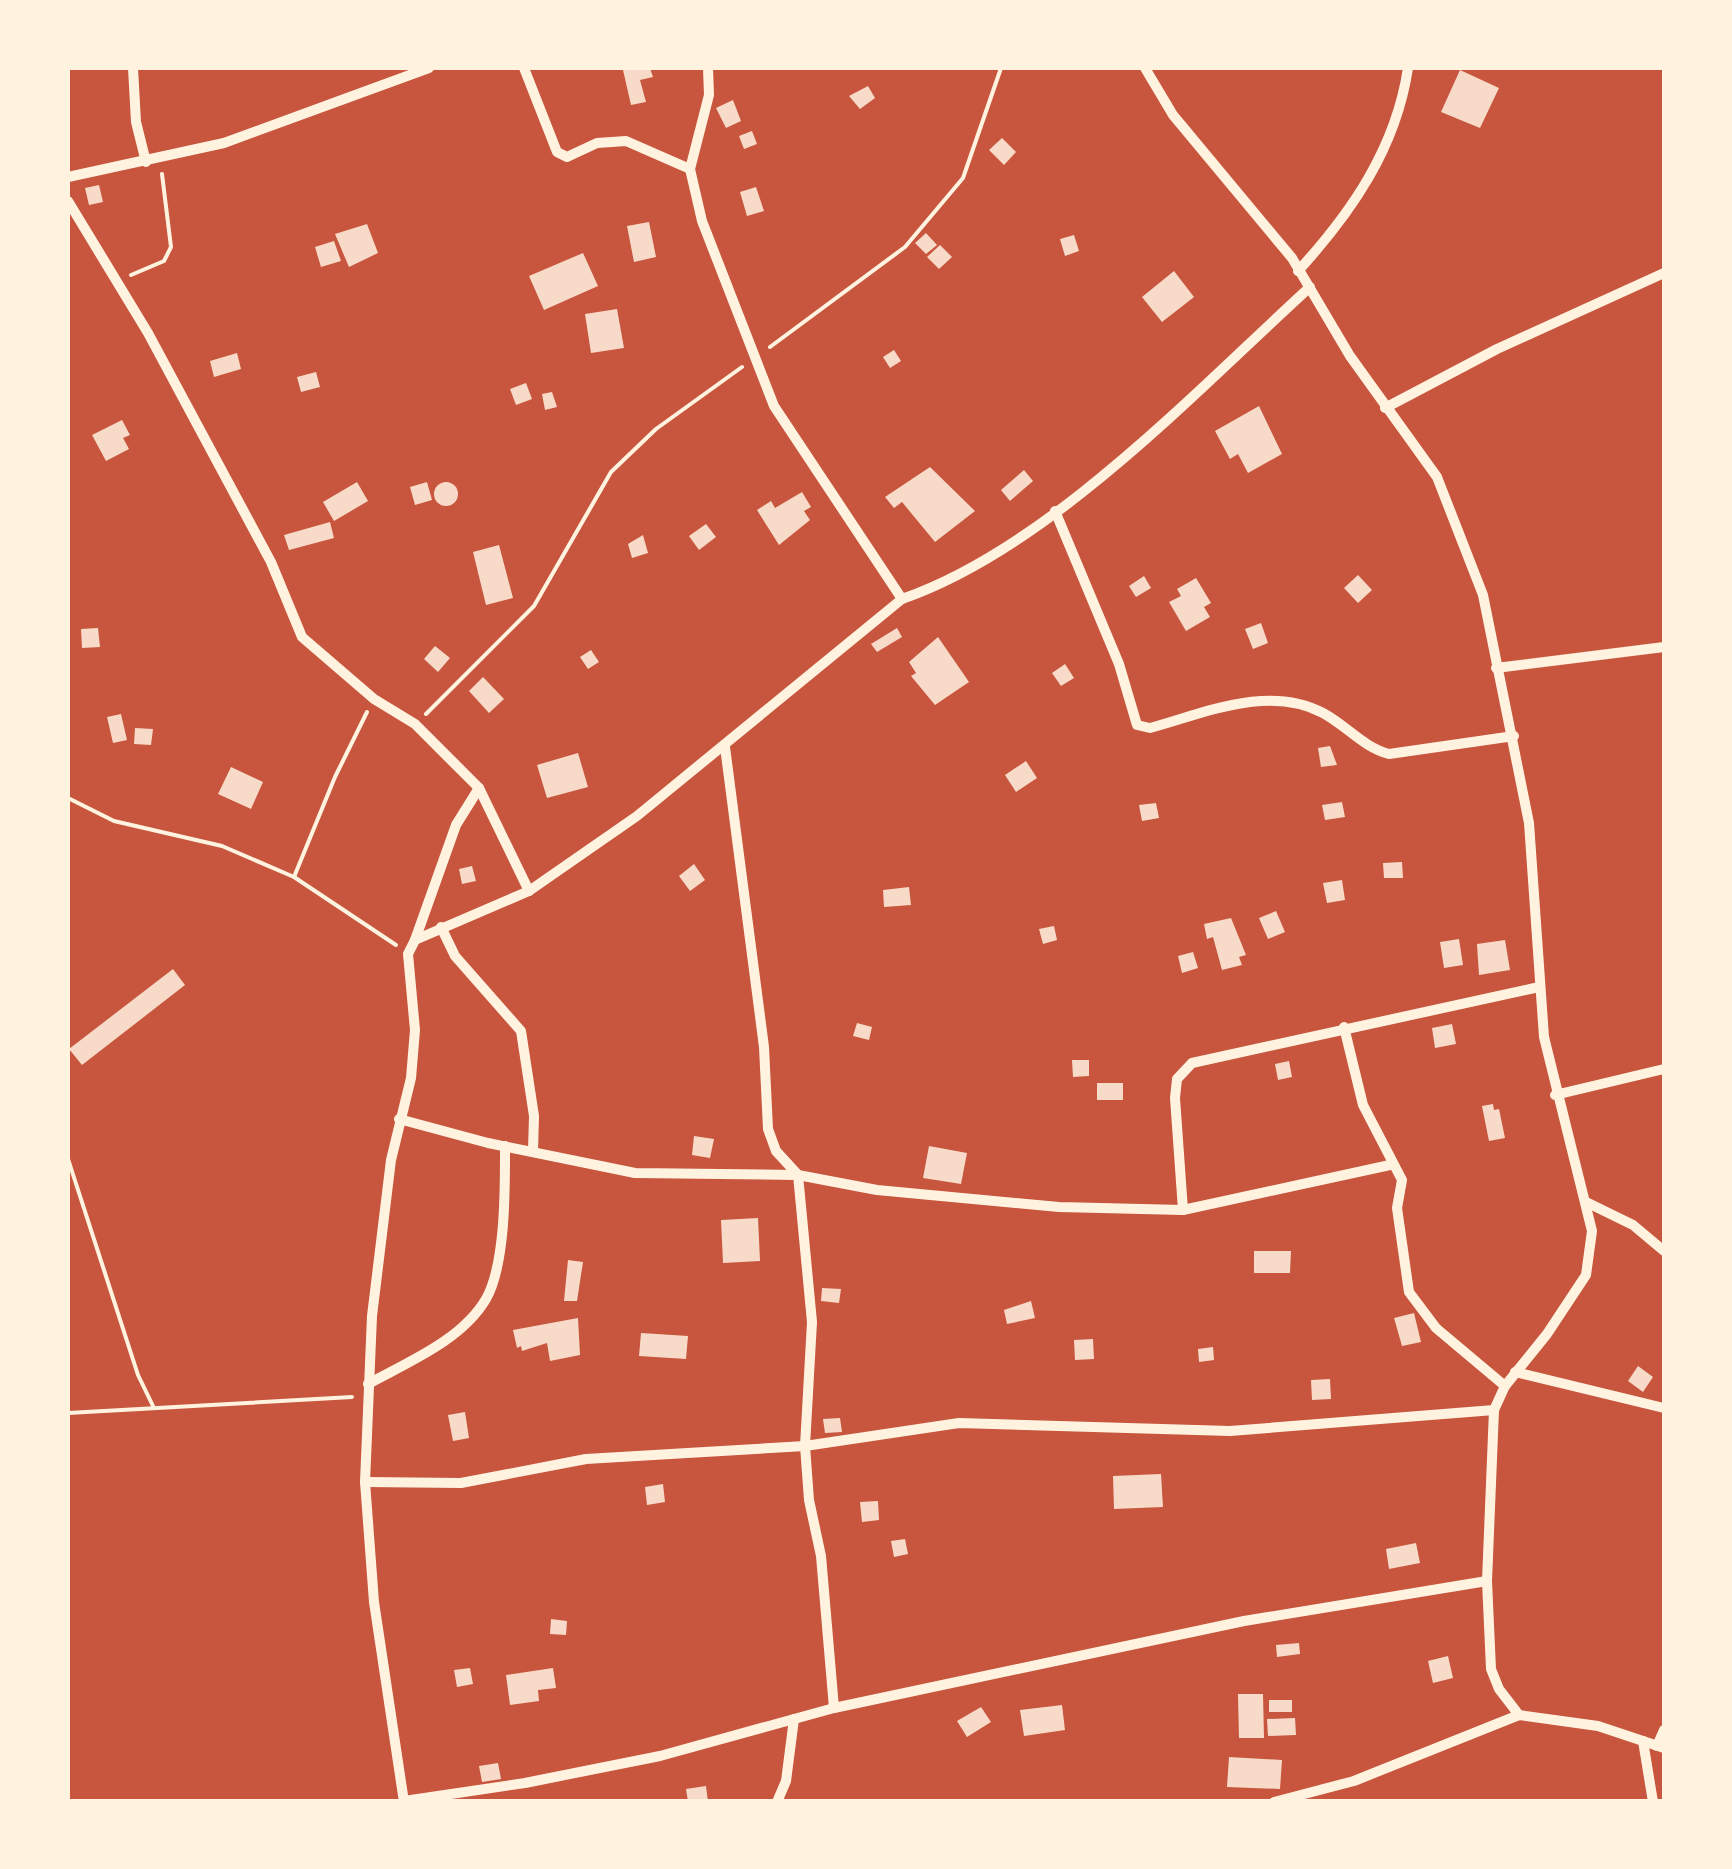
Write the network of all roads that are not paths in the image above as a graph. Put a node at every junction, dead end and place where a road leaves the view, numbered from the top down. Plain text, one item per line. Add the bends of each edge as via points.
1 (133, 68) edge
2 (429, 68) edge
3 (524, 68) edge
4 (708, 68) edge
5 (1145, 68) edge
6 (1408, 68) edge
7 (146, 162) junction
8 (690, 169) junction
9 (68, 177) edge
10 (68, 201) edge
11 (1298, 271) junction
12 (1664, 273) edge
13 (1310, 287) junction
14 (1385, 408) junction
15 (1055, 510) junction
16 (902, 598) junction
17 (1664, 648) edge
18 (1496, 668) junction
19 (1514, 736) junction
20 (725, 747) junction
21 (479, 788) junction
22 (528, 891) junction
23 (442, 927) junction
24 (416, 940) junction
25 (1539, 987) junction
26 (1344, 1027) junction
27 (1664, 1069) edge
28 (1555, 1094) junction
29 (399, 1119) junction
30 (505, 1146) junction
31 (533, 1151) junction
32 (1390, 1164) junction
33 (798, 1175) junction
34 (1586, 1202) junction
35 (1183, 1210) junction
36 (1664, 1251) edge
37 (1515, 1372) junction
38 (1504, 1386) junction
39 (367, 1390) junction
40 (1664, 1408) edge
41 (1494, 1410) junction
42 (804, 1446) junction
43 (365, 1482) junction
44 (1487, 1582) junction
45 (834, 1708) junction
46 (1519, 1715) junction
47 (794, 1719) junction
48 (1664, 1730) edge
49 (1643, 1741) junction
50 (1661, 1747) edge
51 (404, 1801) edge
52 (777, 1802) edge
53 (1274, 1802) edge
54 (1653, 1802) edge

1 - 7 street
2 - 7 street via 224,143
3 - 8 street via 557,152 568,157 597,143 626,140
4 - 8 street
5 - 11 street via 1172,115
6 - 11 street via 1380,162 1338,227
7 - 9 street
8 - 16 street via 702,221 774,406
10 - 21 street via 271,562 302,637 374,699 416,724
11 - 13 street
12 - 14 street
13 - 14 street
13 - 15 street
14 - 18 street via 1437,477 1466,544
15 - 16 street via 1006,550 946,584
15 - 19 street via 1137,725 1150,728 1248,702 1297,700 1389,754
16 - 20 street
17 - 18 street
18 - 19 street
19 - 25 street via 1534,870
20 - 22 street
20 - 33 street via 764,1047 768,1129 776,1152
21 - 22 street
21 - 24 street via 456,825
22 - 23 street
23 - 24 street
23 - 31 street via 454,956 521,1032
24 - 29 street via 408,954 415,1030 411,1078
25 - 26 street
25 - 28 street
26 - 32 street via 1363,1105
26 - 35 street via 1215,1055 1184,1071 1175,1098
27 - 28 street
28 - 34 street
29 - 30 street
29 - 39 street via 380,1234
30 - 31 street
30 - 39 street via 499,1246 487,1298 460,1328
31 - 33 street via 635,1173
32 - 35 street
32 - 38 street via 1403,1187 1397,1208 1410,1292 1436,1328
33 - 35 street via 877,1190
33 - 42 street via 812,1322
34 - 36 street
34 - 37 street via 1592,1231 1586,1275
37 - 38 street
37 - 40 street
38 - 41 street
39 - 43 street
41 - 42 street via 1230,1432 959,1423
41 - 44 street
42 - 43 street via 586,1459 461,1483
42 - 45 street
43 - 51 street via 374,1602
44 - 45 street via 1244,1621
44 - 46 street via 1492,1669
45 - 47 street
46 - 49 street via 1598,1726
46 - 53 street via 1354,1781
47 - 51 street via 660,1756
47 - 52 street
48 - 50 street
49 - 50 street
49 - 54 street

